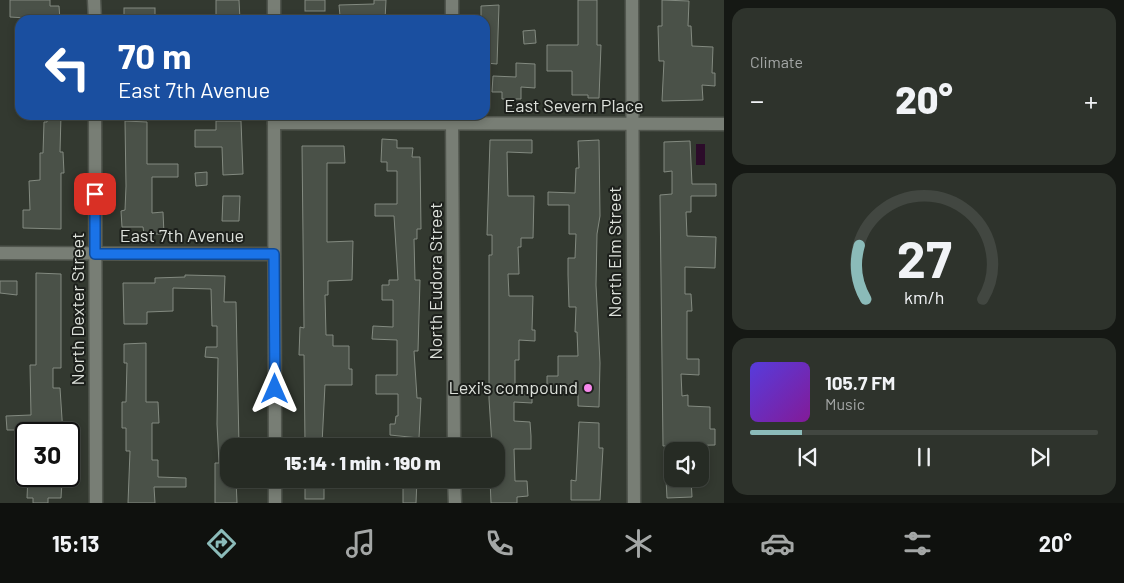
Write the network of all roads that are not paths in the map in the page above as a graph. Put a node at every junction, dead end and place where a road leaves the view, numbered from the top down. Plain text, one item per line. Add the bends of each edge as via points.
1 (94, 0) edge
2 (274, 0) edge
3 (452, 0) edge
4 (632, 0) edge
5 (94, 15) edge
6 (274, 15) edge
7 (452, 15) edge
8 (95, 120) edge
9 (274, 120) edge
10 (452, 120) edge
11 (490, 120) edge
12 (632, 123) junction
13 (724, 124) edge
14 (0, 254) edge
15 (95, 254) junction
16 (274, 254) junction
17 (275, 438) edge
18 (454, 438) edge
19 (275, 488) edge
20 (454, 488) edge
21 (96, 503) edge
22 (276, 503) edge
23 (455, 503) edge
24 (634, 503) edge

1 - 5 street
2 - 6 street
3 - 7 street
4 - 12 street, North Elm Street
8 - 15 street, North Dexter Street
9 - 16 street
10 - 18 street, North Eudora Street
11 - 12 street, East Severn Place
12 - 13 street, East Severn Place
12 - 24 street, North Elm Street
14 - 15 street, East 7th Avenue
15 - 16 street, East 7th Avenue
15 - 21 street, North Dexter Street
16 - 17 street
19 - 22 street
20 - 23 street

